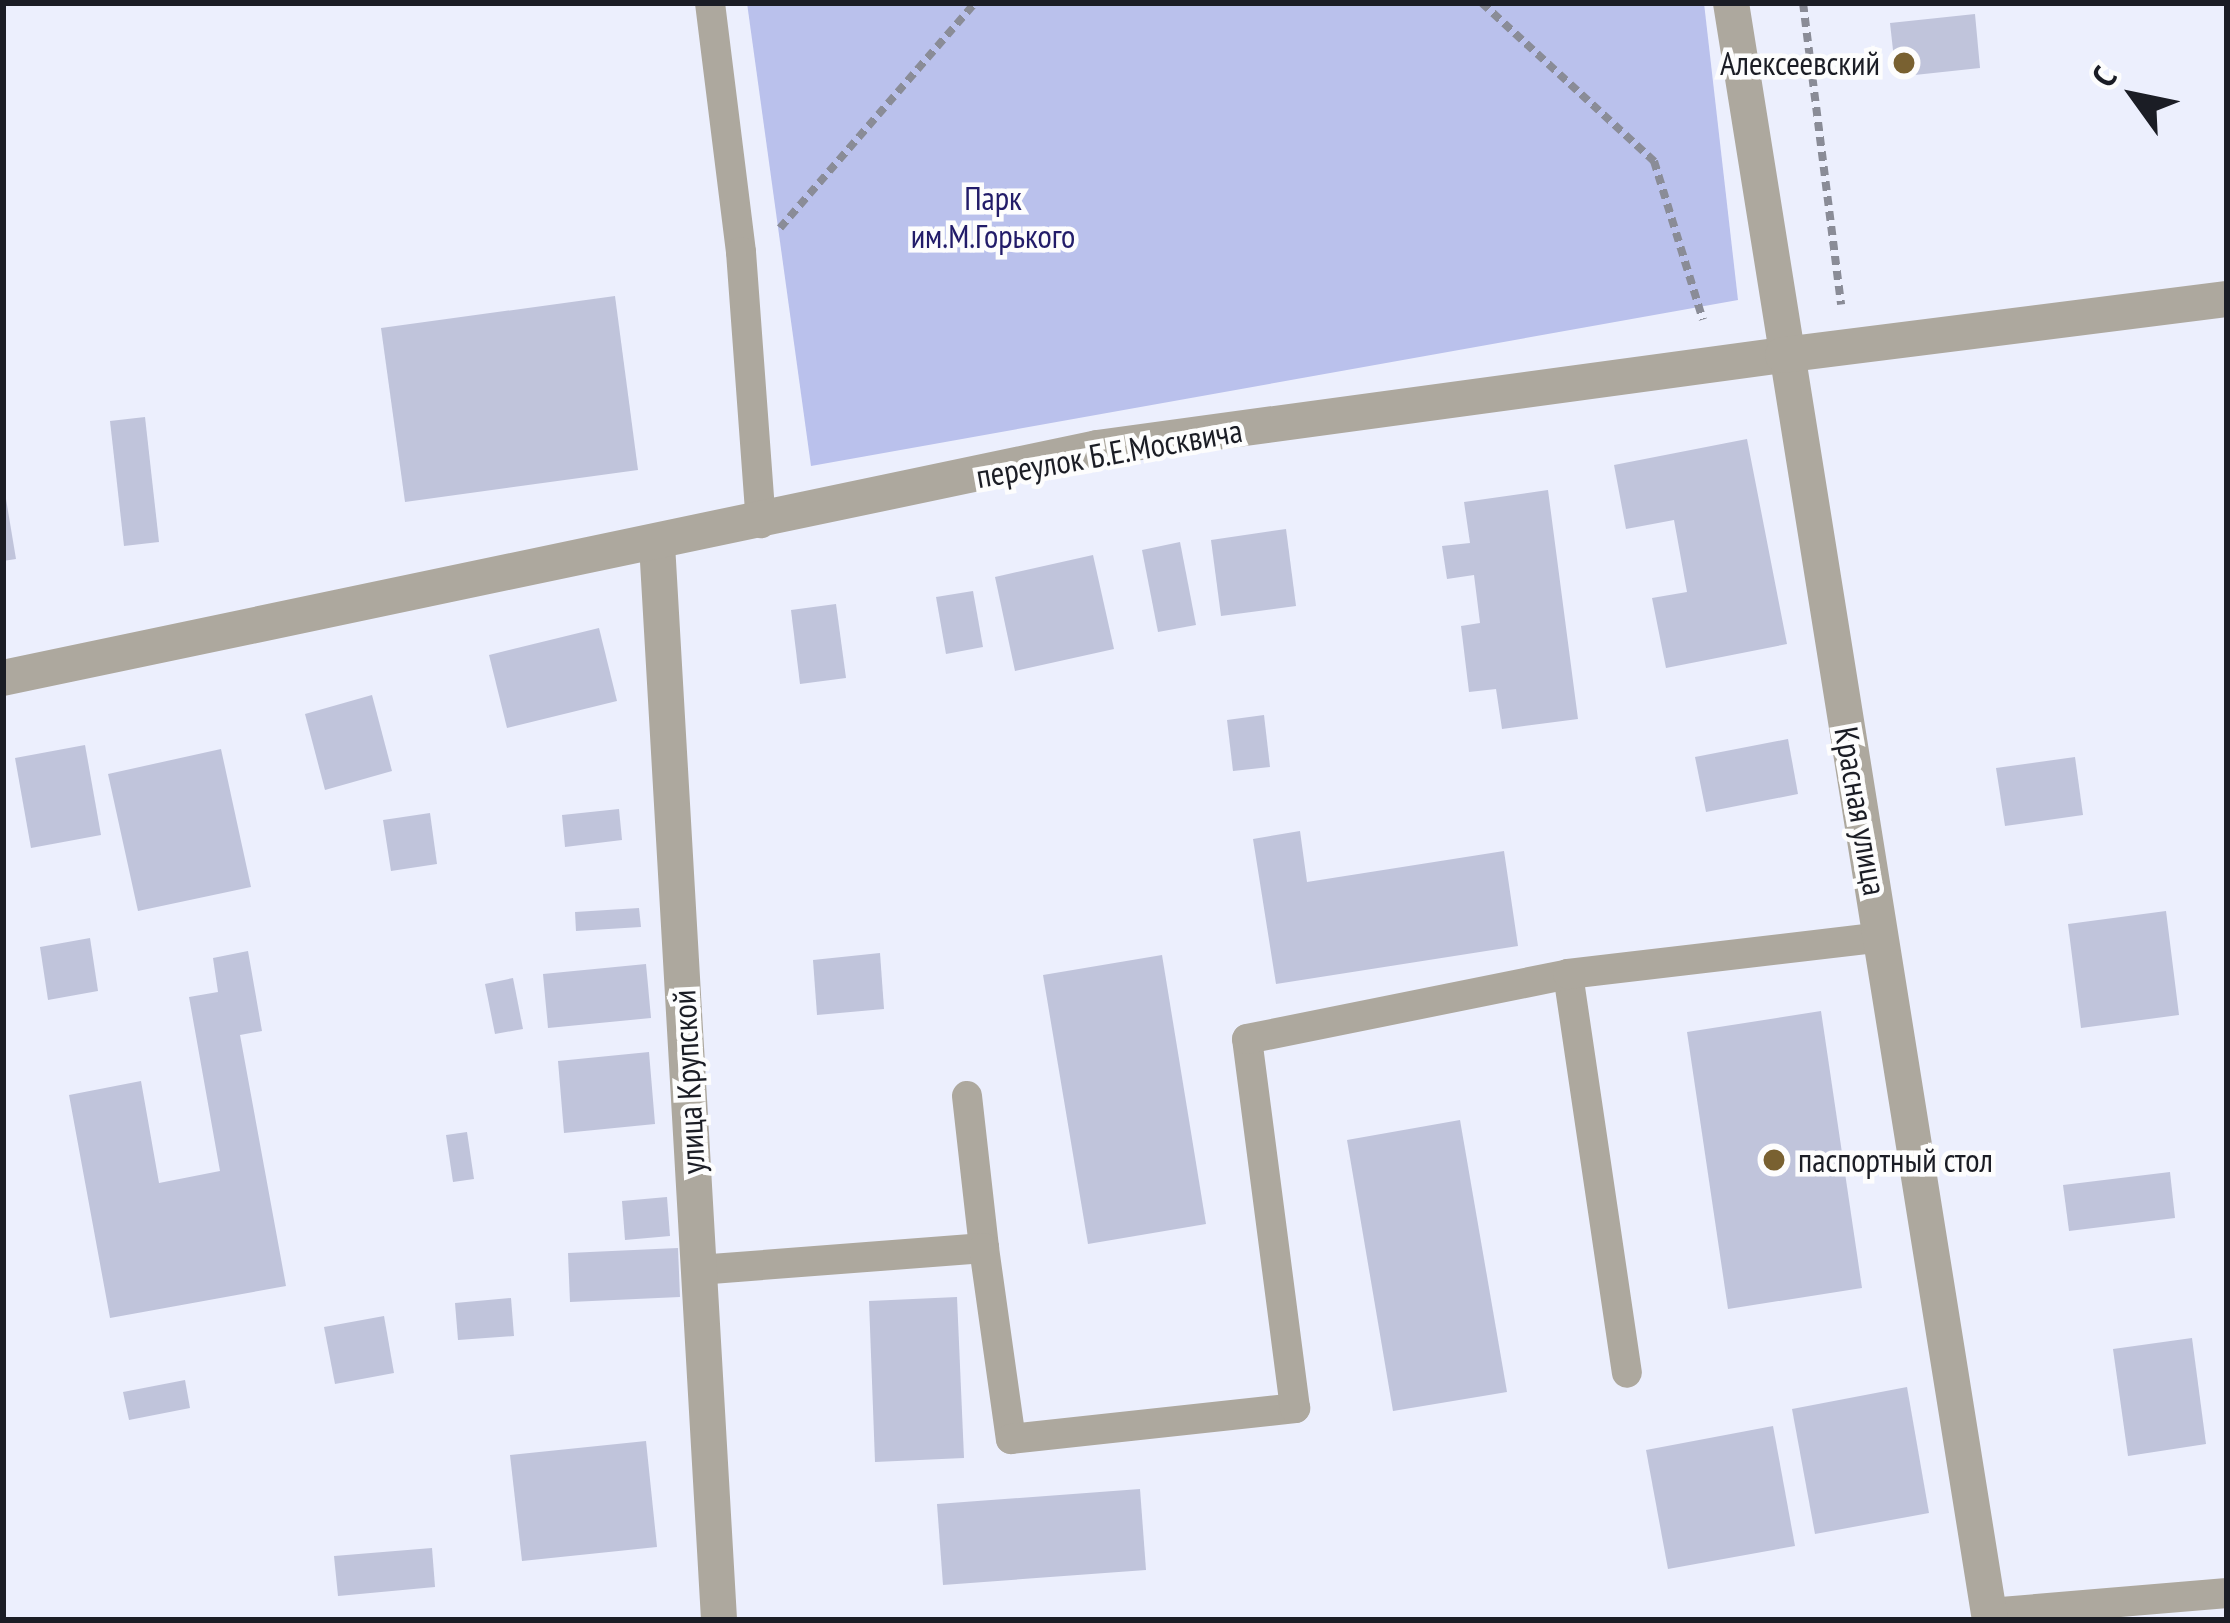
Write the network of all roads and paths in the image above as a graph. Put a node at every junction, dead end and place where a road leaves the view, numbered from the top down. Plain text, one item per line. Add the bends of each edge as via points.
1 (710, 3) edge
2 (975, 3) edge
3 (1482, 3) edge
4 (1731, 3) edge
5 (1803, 3) edge
6 (741, 252) junction
7 (2227, 299) edge
8 (1842, 308) dead end
9 (1703, 320) dead end
10 (1783, 355) junction
11 (761, 523) junction
12 (657, 544) junction
13 (3, 678) edge
14 (1883, 937) junction
15 (1568, 974) junction
16 (967, 1096) dead end
17 (984, 1248) junction
18 (698, 1270) junction
19 (1627, 1373) dead end
20 (2227, 1593) edge
21 (1990, 1616) edge
22 (719, 1620) edge

1 - 6 lane
2 - 6 path via 791,222
3 - 9 path via 1654,161
4 - 10 street, Красная улица
5 - 8 path
6 - 11 lane
7 - 10 street, переулок Б.Е.Москвича
10 - 11 street, переулок Б.Е.Москвича via 1097,448
10 - 14 street, Красная улица
11 - 12 street, переулок Б.Е.Москвича
12 - 13 street, переулок Б.Е.Москвича
12 - 18 street, улица Крупской
14 - 15 lane
14 - 21 street, Красная улица
15 - 17 lane via 1247,1039 1295,1408 1011,1439
15 - 19 lane
16 - 17 lane
17 - 18 lane
18 - 22 street, улица Крупской
20 - 21 lane

